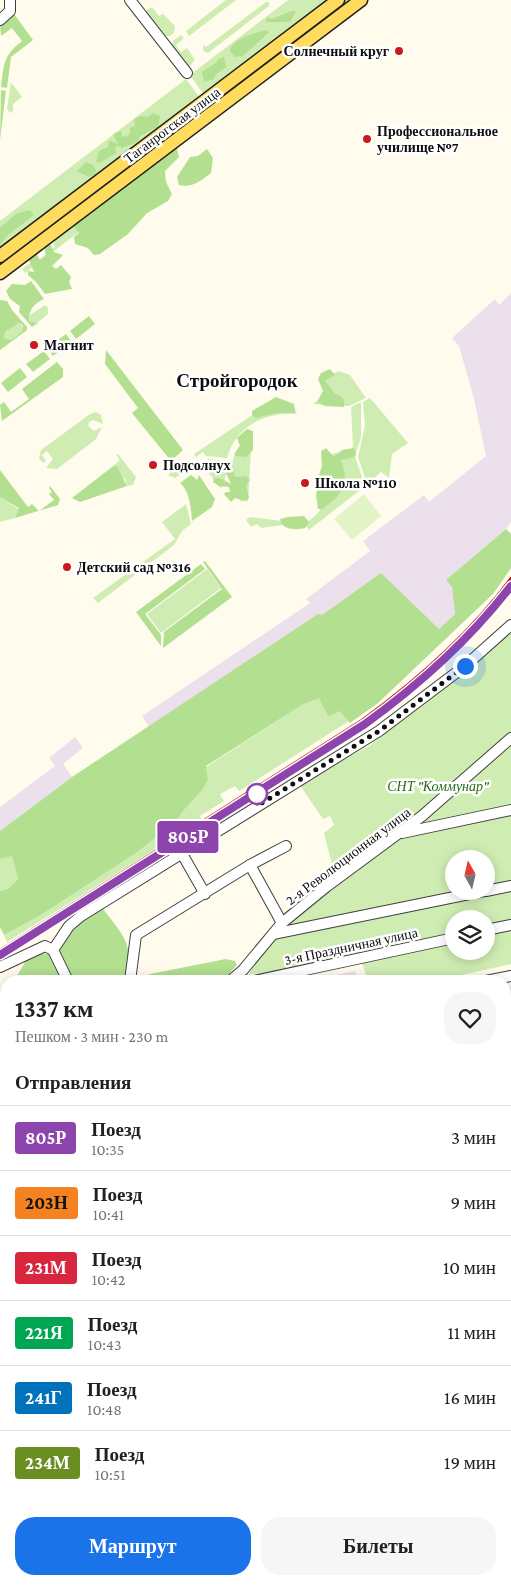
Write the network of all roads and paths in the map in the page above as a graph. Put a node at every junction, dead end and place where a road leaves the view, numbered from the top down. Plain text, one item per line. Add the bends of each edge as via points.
1 (10, 0) edge
2 (130, 0) edge
3 (338, 0) edge
4 (361, 0) edge
5 (0, 20) edge
6 (187, 73) dead end
7 (0, 256) edge
8 (0, 273) edge
9 (511, 625) edge
10 (511, 738) edge
11 (511, 810) edge
12 (398, 834) junction
13 (286, 846) dead end
14 (182, 852) junction
15 (250, 865) junction
16 (511, 886) edge
17 (495, 889) edge
18 (205, 894) junction
19 (445, 899) edge
20 (282, 923) junction
21 (511, 925) edge
22 (495, 928) edge
23 (273, 934) junction
24 (445, 940) edge
25 (53, 950) junction
26 (0, 967) edge
27 (65, 975) edge
28 (131, 975) edge
29 (237, 975) edge
30 (282, 975) edge

1 - 5 street via 10,11
2 - 6 street
3 - 7 main road, Таганрогская улица
4 - 8 main road, Таганрогская улица
9 - 14 street via 465,666 379,731
10 - 12 street, 2-я Революционная улица
11 - 12 street
12 - 20 street, 2-я Революционная улица
13 - 15 street
14 - 18 street
14 - 25 street via 81,916 69,926
15 - 18 street
15 - 20 street
16 - 17 street
18 - 28 street via 136,935
19 - 23 street
20 - 23 street, 2-я Революционная улица
21 - 22 street
23 - 29 street, 2-я Революционная улица
24 - 30 street, 3-я Праздничная улица
25 - 26 street via 45,946 37,948
25 - 27 street

